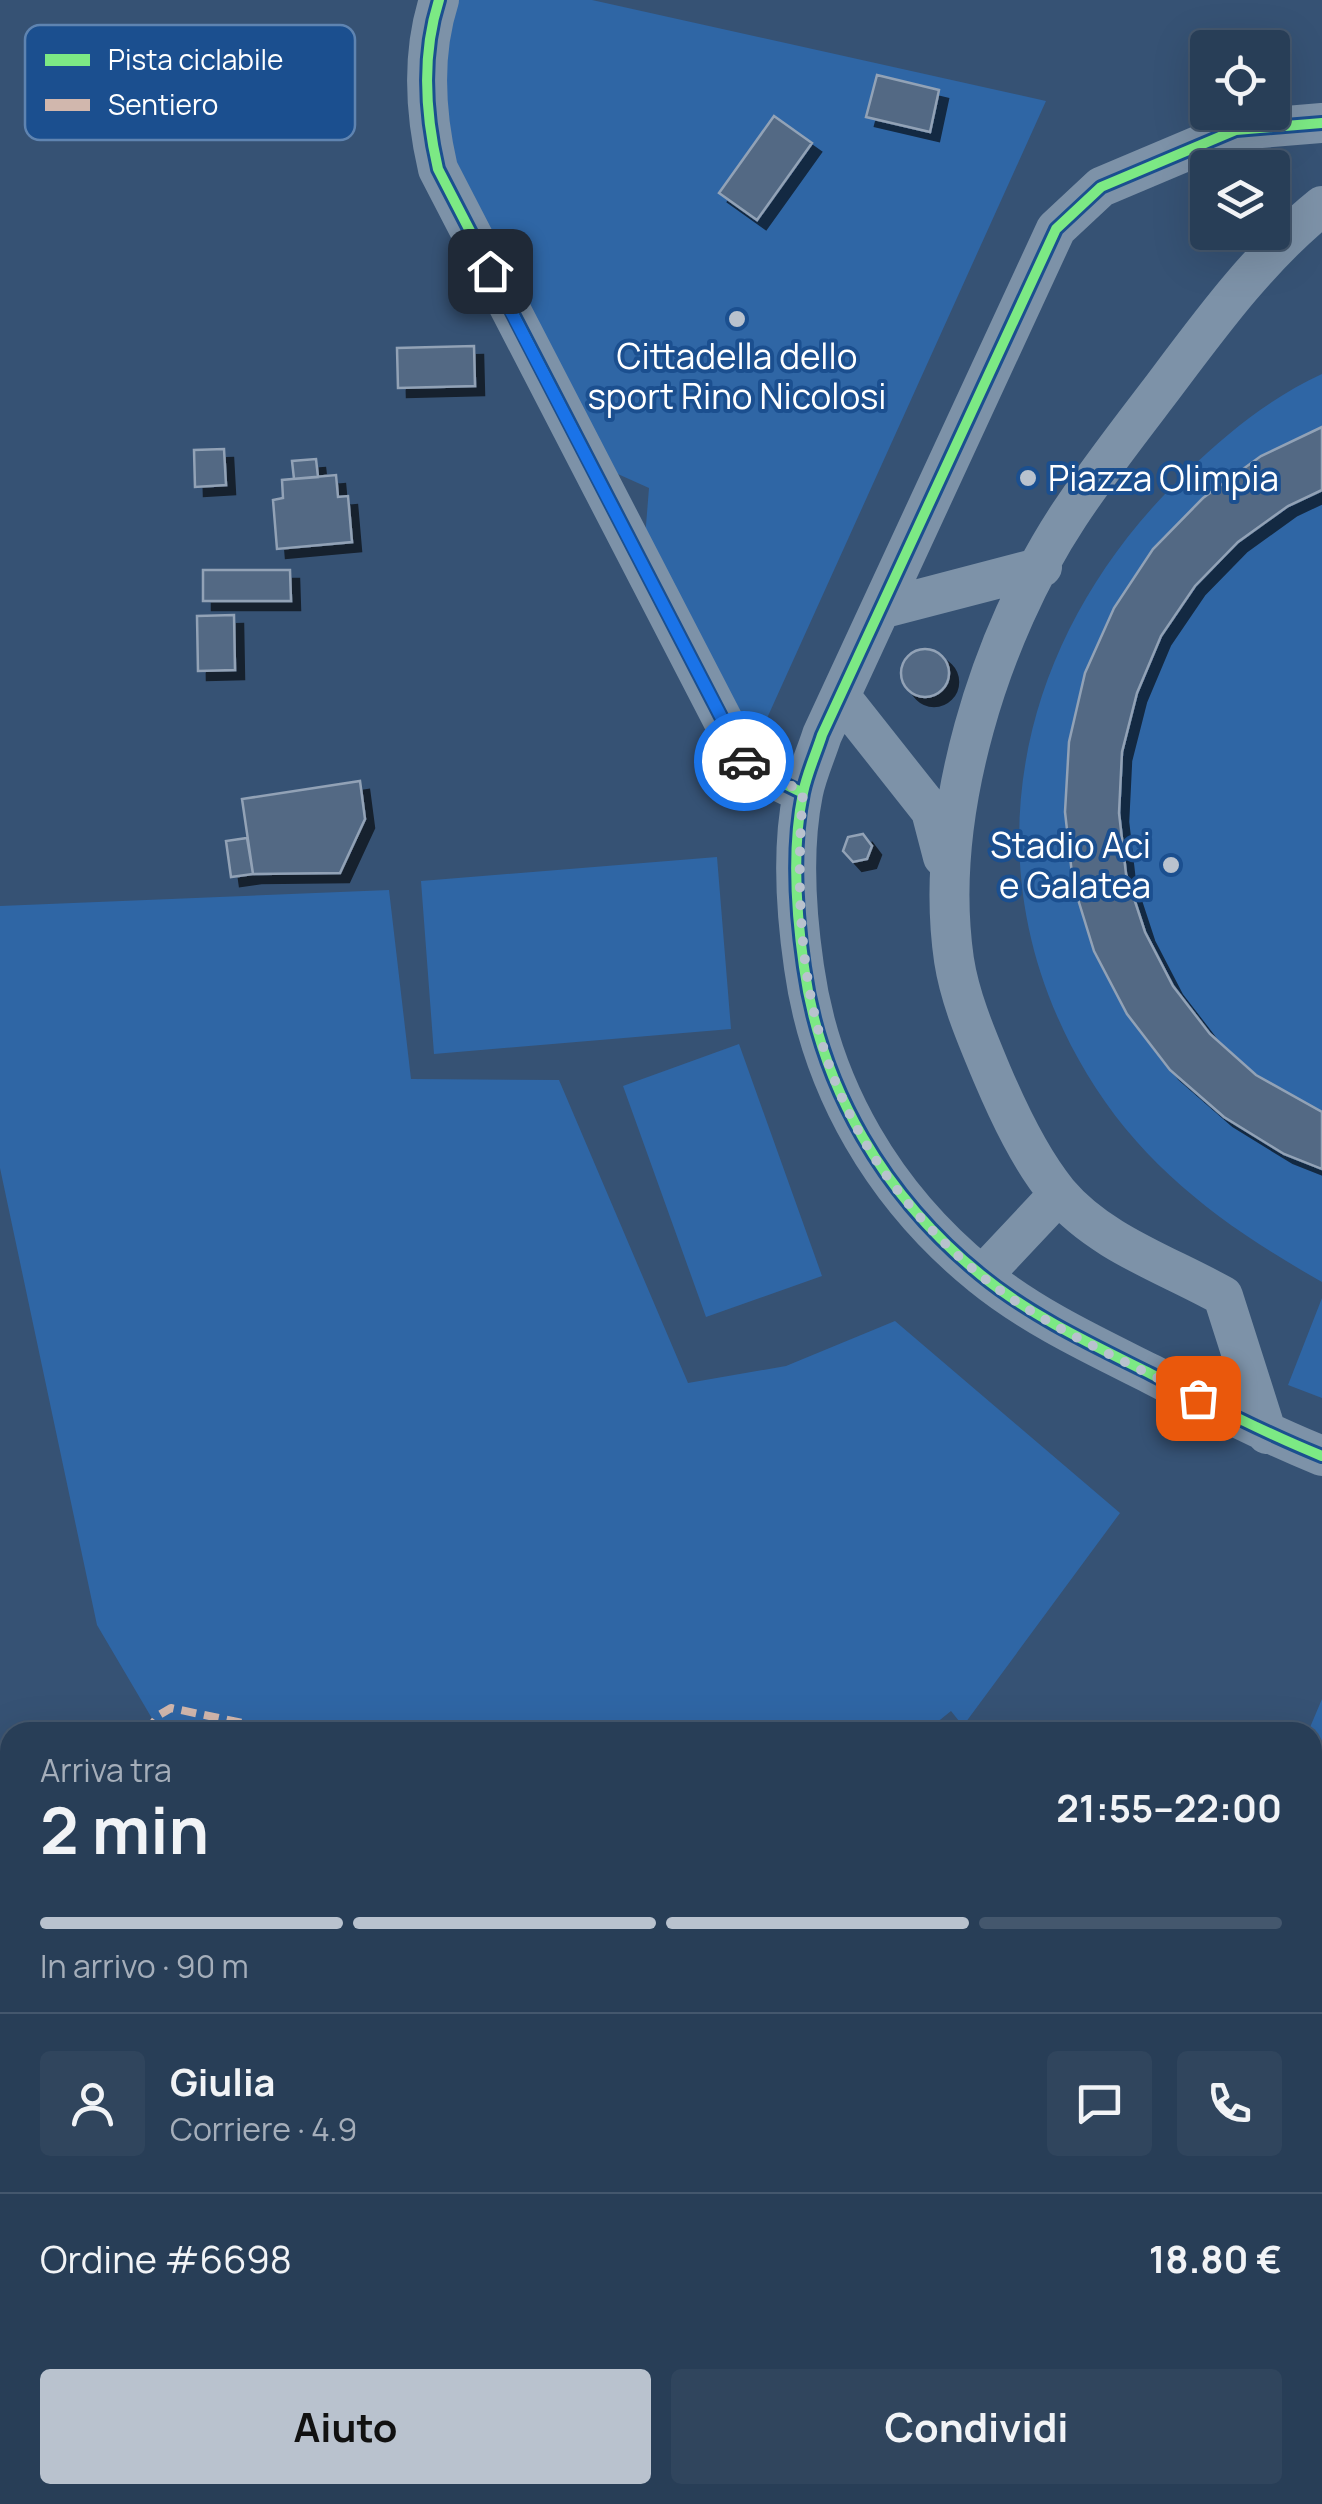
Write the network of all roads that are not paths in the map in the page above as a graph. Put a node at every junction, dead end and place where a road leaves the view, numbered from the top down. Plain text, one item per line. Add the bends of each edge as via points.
1 (439, 0) edge
2 (1322, 123) edge
3 (1322, 206) edge
4 (1042, 567) junction
5 (881, 608) junction
6 (840, 696) junction
7 (803, 792) junction
8 (950, 885) junction
9 (1059, 1194) junction
10 (982, 1276) junction
11 (1267, 1434) junction
12 (1322, 1456) edge

1 - 7 street via 426,72 426,118 438,169 746,764
2 - 5 street via 1236,130 1101,188 1056,229
3 - 4 street via 1234,293 1067,518
4 - 5 street
4 - 8 street via 1010,627 979,713 956,814
5 - 6 street
6 - 7 street
6 - 8 street via 931,811
7 - 10 street via 798,923 810,1008 829,1074 870,1152 922,1220
8 - 9 street via 954,961 975,1034 1009,1114
9 - 10 street
9 - 11 street via 1122,1246 1223,1296
10 - 11 street via 1059,1327
11 - 12 street

